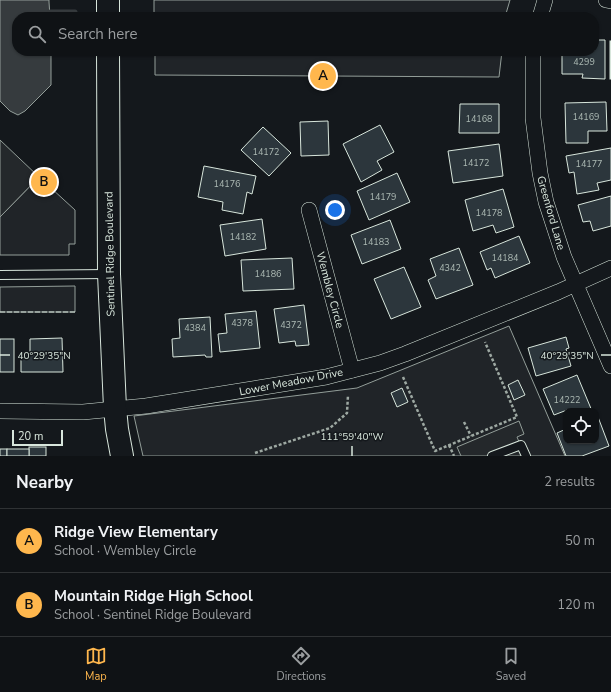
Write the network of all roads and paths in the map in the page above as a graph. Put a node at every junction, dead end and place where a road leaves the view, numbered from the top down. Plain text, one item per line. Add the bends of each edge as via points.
1 (108, 0) edge
2 (545, 0) edge
3 (606, 0) edge
4 (611, 1) edge
5 (108, 12) edge
6 (541, 12) edge
7 (108, 56) edge
8 (533, 56) edge
9 (309, 210) dead end
10 (611, 268) edge
11 (109, 274) junction
12 (0, 275) edge
13 (576, 283) junction
14 (485, 342) dead end
15 (611, 366) edge
16 (352, 370) junction
17 (403, 377) dead end
18 (348, 395) dead end
19 (115, 408) junction
20 (0, 411) edge
21 (464, 422) dead end
22 (471, 436) junction
23 (449, 445) junction
24 (255, 453) dead end
25 (122, 456) edge
26 (454, 456) edge
27 (492, 456) edge
28 (526, 456) edge

1 - 5 main road
2 - 6 street
3 - 4 street
7 - 11 main road, Sentinel Ridge Boulevard
8 - 13 street, Greenford Lane via 533,118 540,173 554,229
9 - 16 street, Wembley Circle
10 - 13 street, Lower Meadow Drive
11 - 12 lane
11 - 19 main road, Sentinel Ridge Boulevard
13 - 15 street, Greenford Lane
13 - 16 street, Lower Meadow Drive via 405,354
14 - 22 path via 517,417
16 - 19 street, Lower Meadow Drive via 271,387 146,406
17 - 23 path via 435,451
18 - 24 path via 346,413 330,428
19 - 20 street, Lower Meadow Drive via 83,412
19 - 25 main road, Sentinel Ridge Boulevard
21 - 22 path
22 - 23 path
23 - 26 path
27 - 28 lane via 521,445

